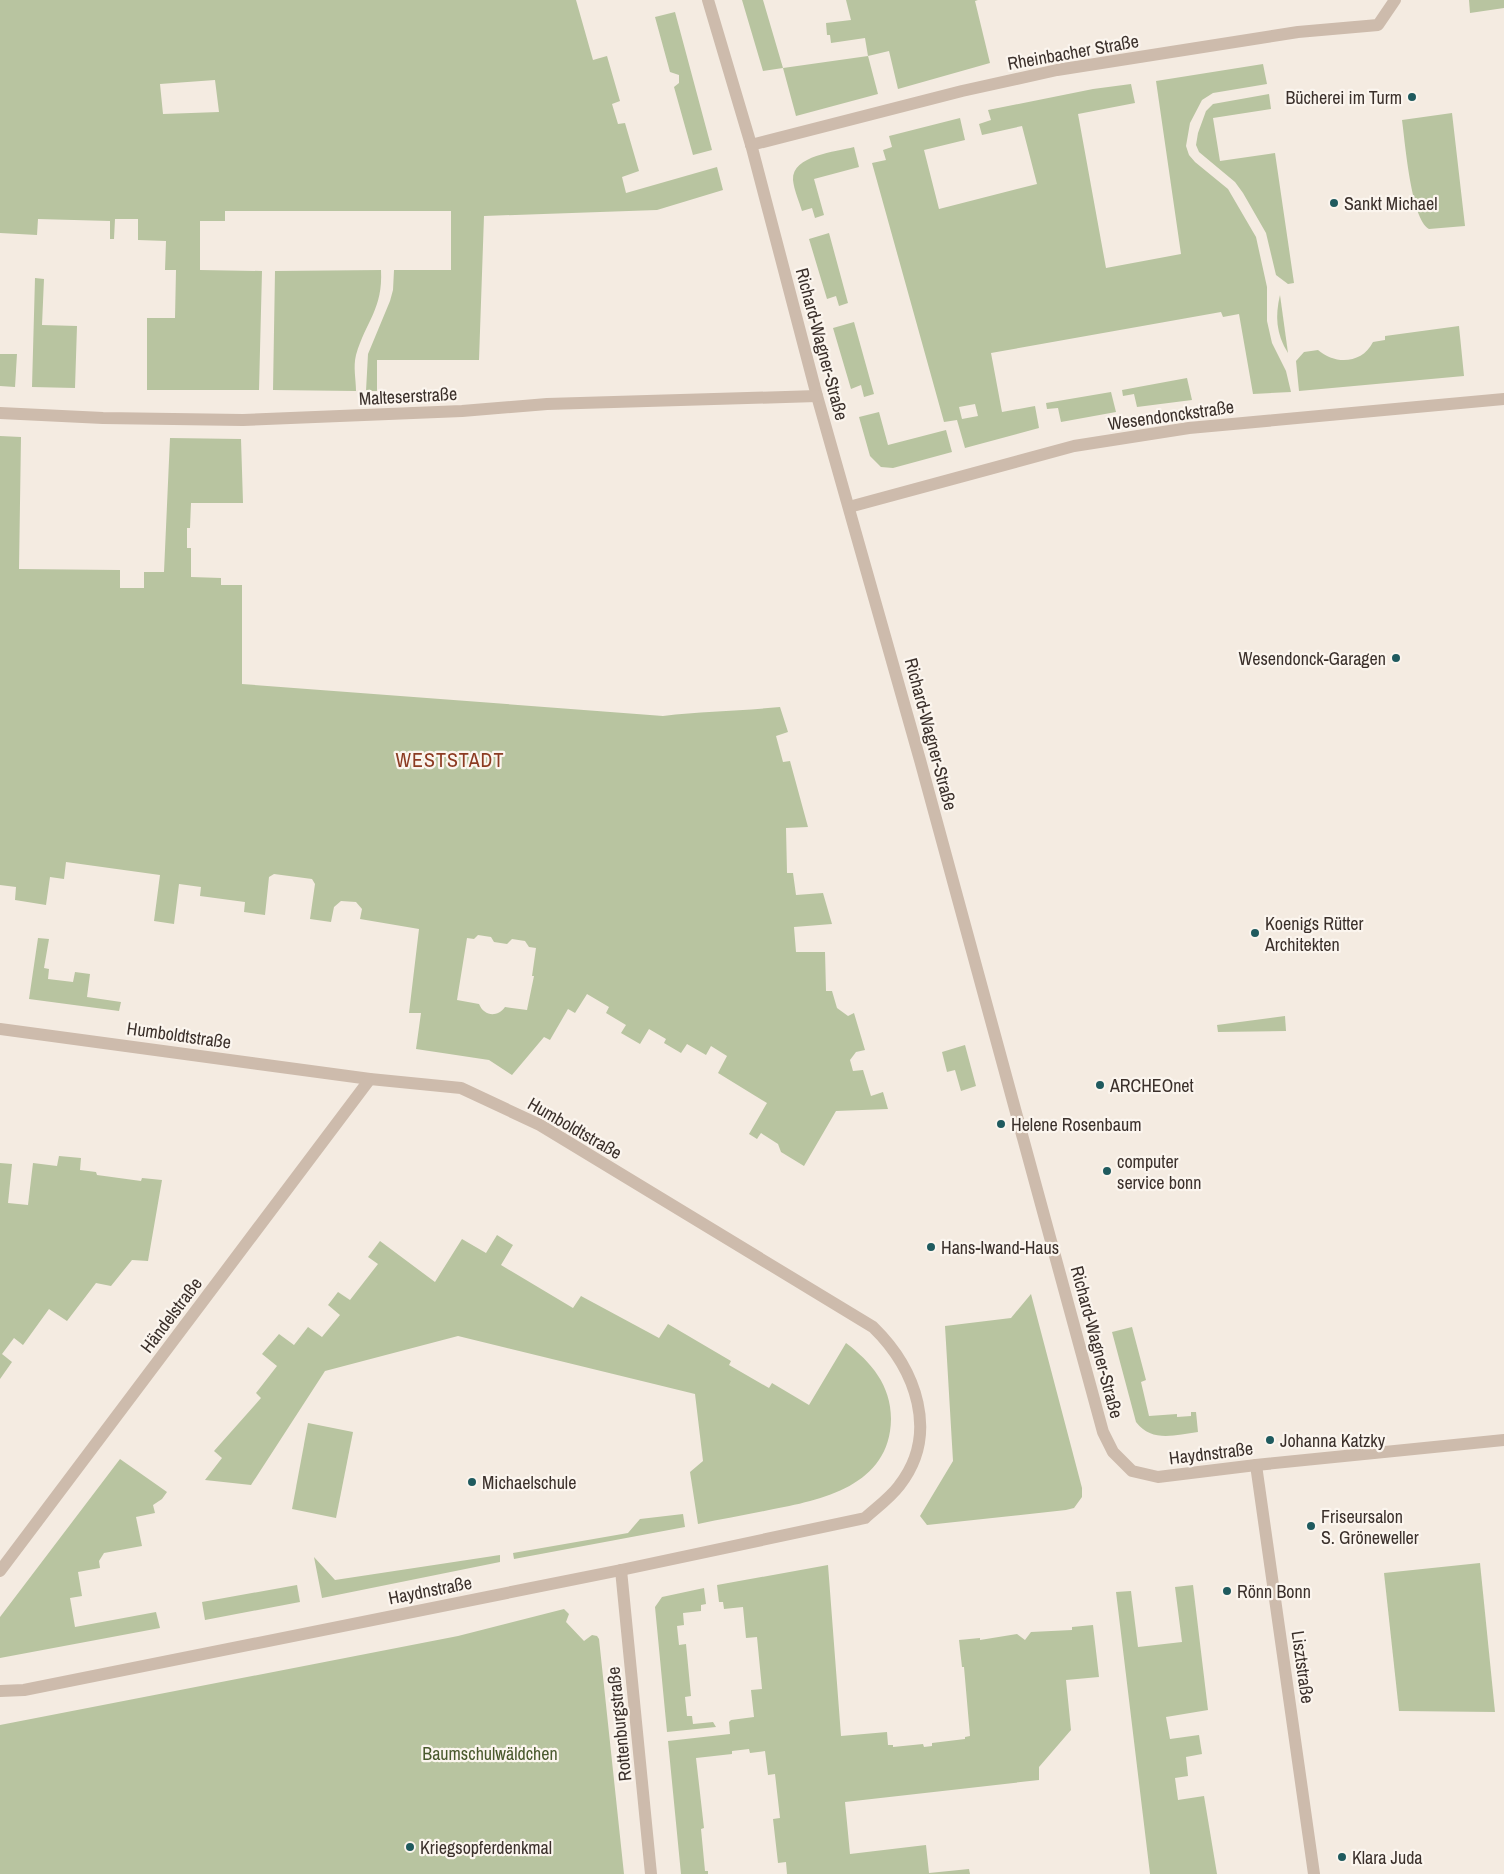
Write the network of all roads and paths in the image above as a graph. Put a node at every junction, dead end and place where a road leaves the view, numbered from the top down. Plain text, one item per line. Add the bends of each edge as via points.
1 (708, 0) edge
2 (1395, 0) edge
3 (751, 145) junction
4 (818, 396) junction
5 (1504, 399) edge
6 (0, 413) edge
7 (849, 507) junction
8 (0, 1029) edge
9 (370, 1079) junction
10 (1504, 1440) edge
11 (1256, 1465) junction
12 (1132, 1471) joint
13 (865, 1518) joint
14 (621, 1570) junction
15 (0, 1571) edge
16 (0, 1691) edge
17 (651, 1874) edge
18 (1314, 1874) edge

1 - 3 street, Richard-Wagner-Straße
2 - 3 street, Rheinbacher Straße via 1378,25 1298,32 1057,70
3 - 4 street, Richard-Wagner-Straße
4 - 6 street, Malteserstraße via 547,404 243,420
4 - 7 street, Richard-Wagner-Straße
5 - 7 street, Wesendonckstraße via 1189,428 1074,446
7 - 12 street, Richard-Wagner-Straße via 1103,1432 1113,1452
8 - 9 street, Humboldtstraße
9 - 13 street, Humboldtstraße via 461,1088 540,1125 873,1327 898,1354 910,1377 922,1424 916,1457 899,1486
9 - 15 street, Händelstraße
10 - 11 street, Haydnstraße
11 - 12 street, Haydnstraße via 1158,1477
11 - 18 street, Lisztstraße
13 - 14 street, Haydnstraße
14 - 16 street, Haydnstraße via 24,1690
14 - 17 street, Rottenburgstraße

